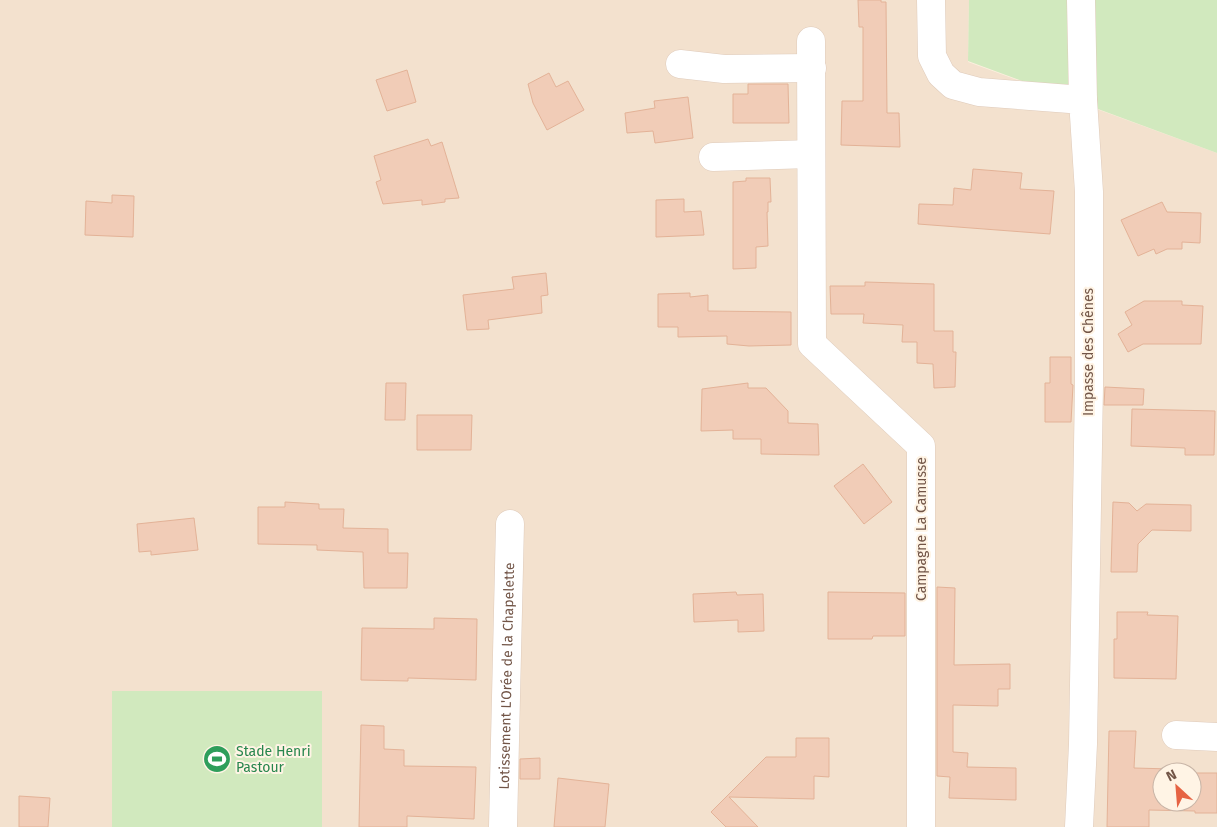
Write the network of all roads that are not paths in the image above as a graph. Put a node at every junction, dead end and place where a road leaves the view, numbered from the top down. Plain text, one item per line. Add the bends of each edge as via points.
1 (931, 0) edge
2 (1081, 0) edge
3 (811, 41) dead end
4 (680, 64) dead end
5 (812, 68) junction
6 (1083, 100) junction
7 (812, 154) junction
8 (713, 157) dead end
9 (510, 524) dead end
10 (1176, 735) dead end
11 (1217, 737) edge
12 (502, 827) edge
13 (921, 827) edge
14 (1079, 827) edge

1 - 6 street via 932,56 941,74 953,85 980,92
2 - 6 street, Impasse des Chênes
3 - 5 street, Campagne La Camusse
4 - 5 street via 724,69
5 - 7 street, Campagne La Camusse
6 - 14 street, Impasse des Chênes via 1089,192 1089,386
7 - 8 street
7 - 13 street, Campagne La Camusse via 812,344 921,446
9 - 12 street, Lotissement L'Orée de la Chapelette
10 - 11 street

